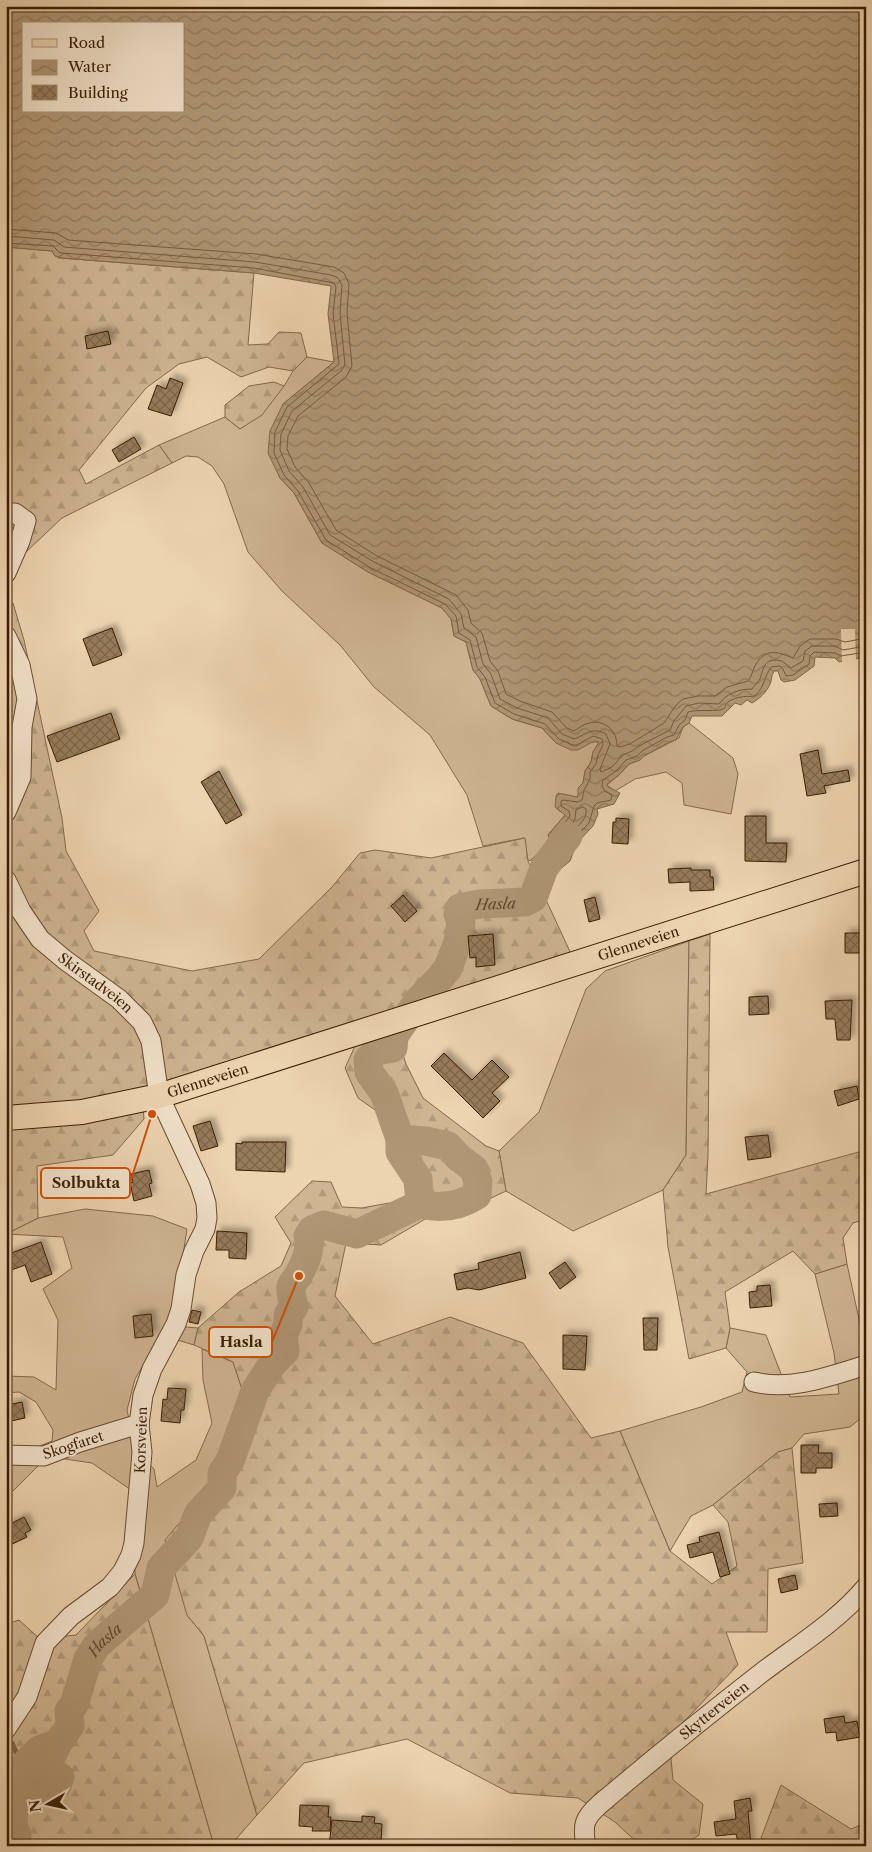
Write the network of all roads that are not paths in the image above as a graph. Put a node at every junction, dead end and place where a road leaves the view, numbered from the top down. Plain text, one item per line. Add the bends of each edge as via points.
1 (6, 514) edge
2 (6, 573) edge
3 (6, 636) edge
4 (6, 812) edge
5 (866, 871) edge
6 (6, 880) edge
7 (159, 1096) junction
8 (6, 1118) edge
9 (866, 1365) edge
10 (754, 1382) dead end
11 (139, 1424) junction
12 (6, 1455) edge
13 (866, 1587) edge
14 (12, 1713) edge
15 (6, 1729) edge
16 (586, 1846) edge

1 - 2 street via 15,513 26,520
3 - 4 street via 20,665 27,699 22,727 22,777
5 - 7 main road, Glenneveien
6 - 7 street, Skirstadveien via 40,939 119,999 142,1022 151,1041
7 - 8 main road, Glenneveien via 82,1112
7 - 11 street, Korsveien via 200,1184 207,1218 186,1275 176,1324 152,1369 143,1395
9 - 10 street via 804,1382 773,1385
11 - 12 street, Skogfaret via 44,1456
11 - 14 street, Korsveien via 142,1452 134,1542 128,1562 110,1587 71,1616 48,1639 27,1697
13 - 16 street, Skytterveien via 828,1622 593,1810 583,1830
14 - 15 street, Korsveien

